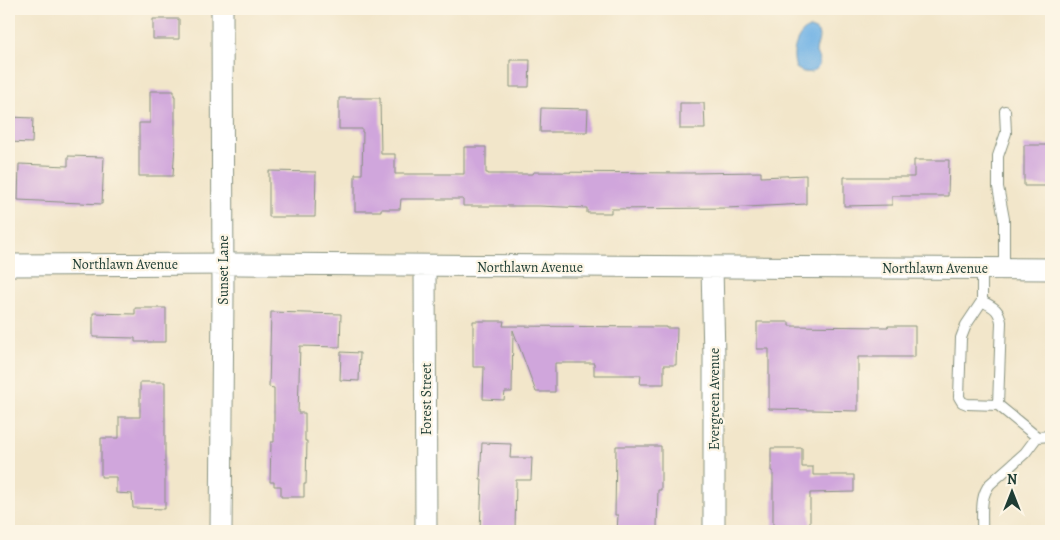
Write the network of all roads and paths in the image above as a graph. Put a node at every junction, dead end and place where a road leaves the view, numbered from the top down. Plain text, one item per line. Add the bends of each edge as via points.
1 (222, 9) edge
2 (1005, 111) dead end
3 (222, 264) junction
4 (9, 265) edge
5 (425, 266) junction
6 (712, 267) junction
7 (982, 268) junction
8 (1004, 269) junction
9 (1051, 270) edge
10 (982, 301) junction
11 (998, 405) junction
12 (1051, 436) edge
13 (1037, 437) junction
14 (221, 531) edge
15 (426, 531) edge
16 (714, 531) edge
17 (982, 531) edge

1 - 3 street, Sunset Lane
2 - 8 lane via 1006,133 998,156 998,187 1004,219
3 - 4 street, Northlawn Avenue
3 - 5 street, Northlawn Avenue
3 - 14 street, Sunset Lane
5 - 6 street, Northlawn Avenue
5 - 15 street, Forest Street
6 - 7 street, Northlawn Avenue
6 - 16 street, Evergreen Avenue
7 - 8 street, Northlawn Avenue
7 - 10 lane
8 - 9 street, Northlawn Avenue
10 - 11 lane via 1000,314
10 - 11 lane via 961,338 959,397 967,404
11 - 13 lane
12 - 13 lane
13 - 17 lane via 1025,453 985,489

